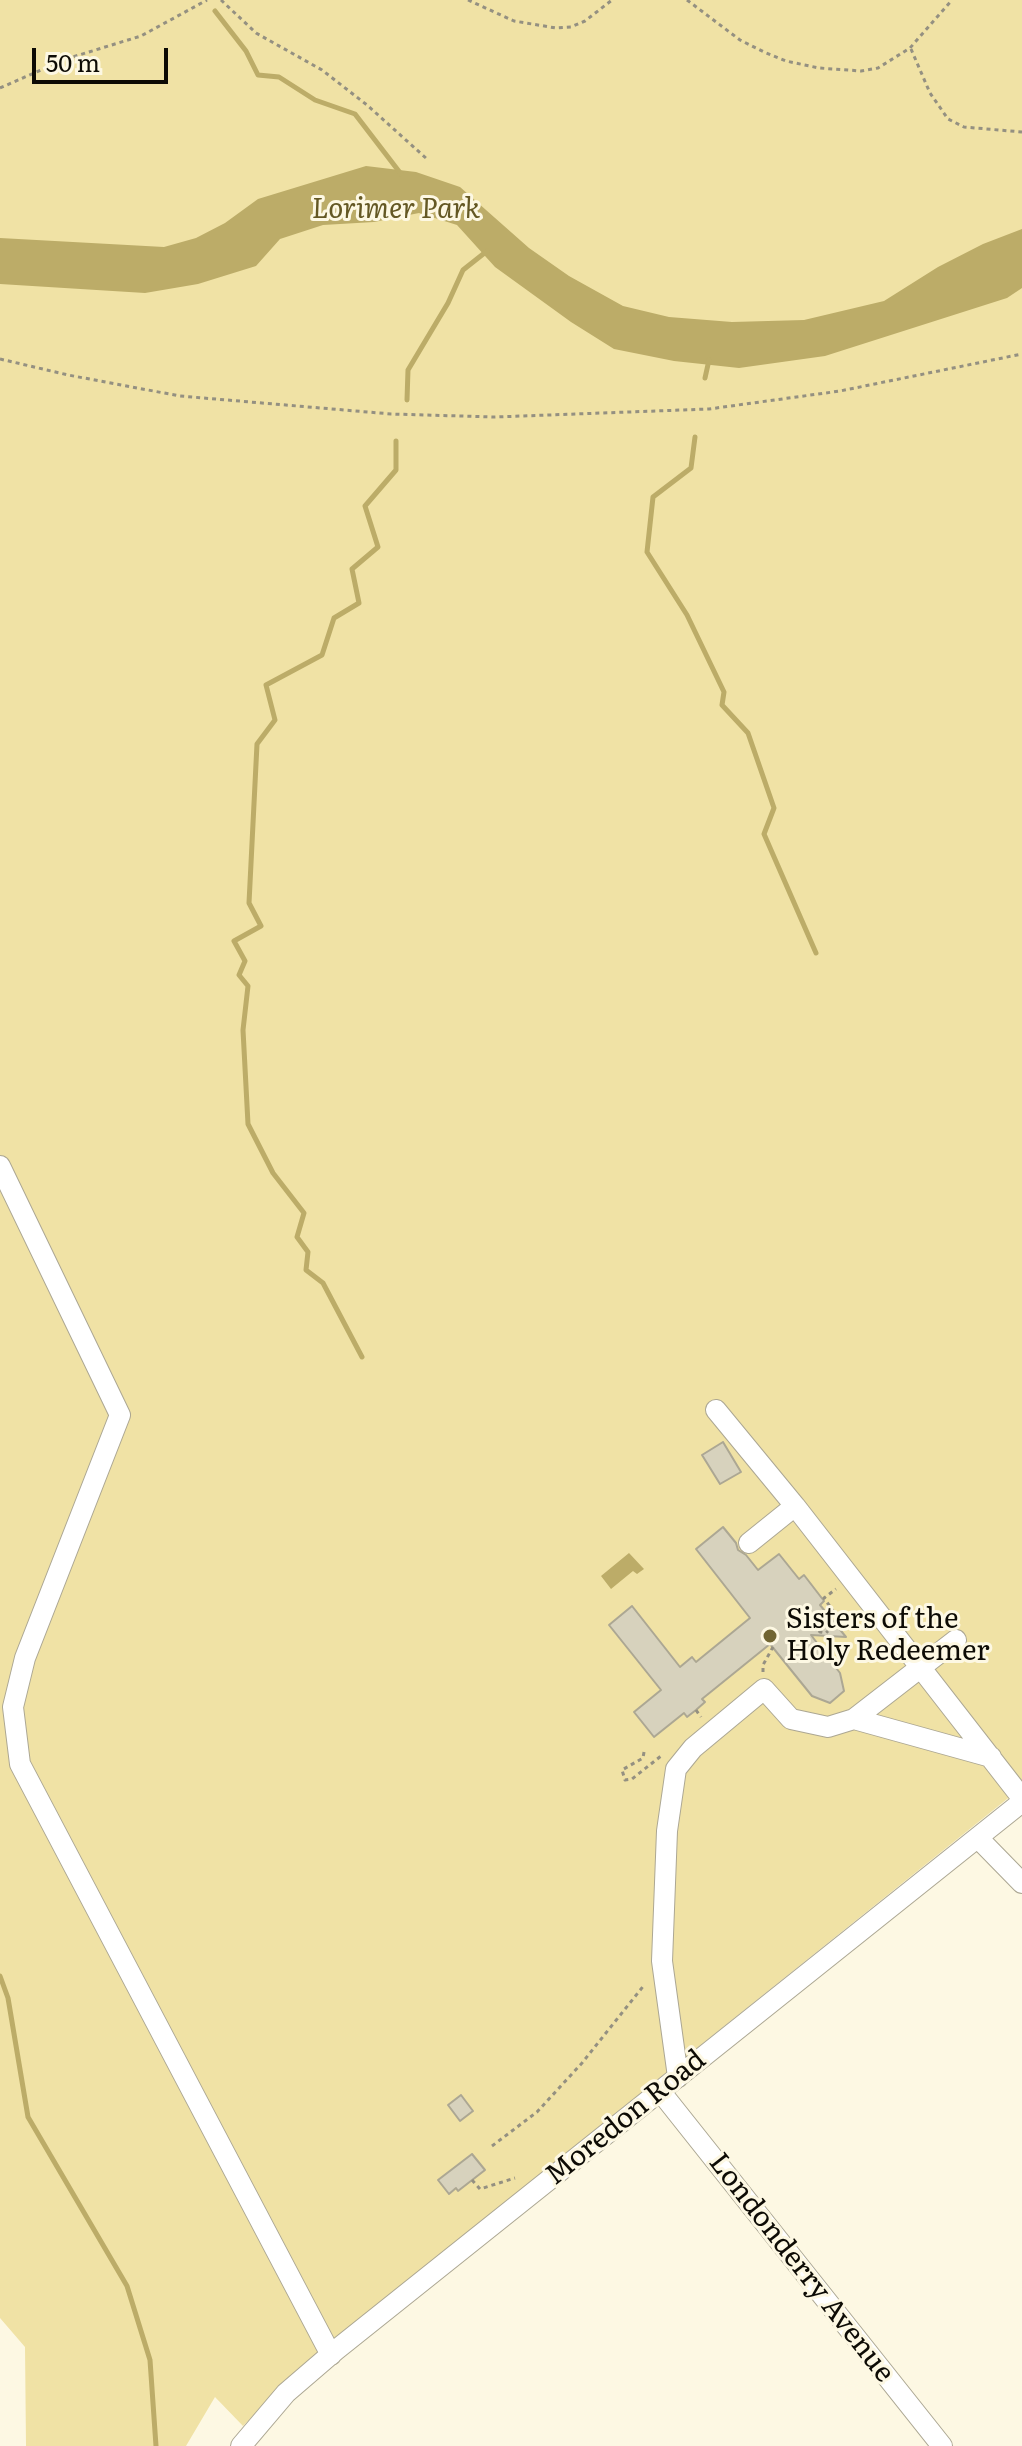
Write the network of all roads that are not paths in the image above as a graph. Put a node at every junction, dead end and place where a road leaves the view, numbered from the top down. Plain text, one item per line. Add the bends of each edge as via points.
1 (0, 1166) edge
2 (716, 1410) dead end
3 (795, 1506) junction
4 (749, 1543) dead end
5 (956, 1640) dead end
6 (921, 1668) junction
7 (854, 1719) junction
8 (991, 1757) junction
9 (1022, 1800) edge
10 (978, 1838) junction
11 (1022, 1883) edge
12 (678, 2077) junction
13 (660, 2091) junction
14 (331, 2355) junction
15 (241, 2446) edge
16 (942, 2446) edge

1 - 14 street via 120,1415 25,1658 13,1707 20,1764
2 - 3 street
3 - 4 street
3 - 6 street
5 - 6 street
6 - 7 street
6 - 8 street
7 - 8 street
7 - 12 street via 828,1727 799,1722 764,1689 693,1748 676,1769 667,1831 662,1961
8 - 9 street
9 - 10 street, Moredon Road
10 - 11 street
10 - 12 street, Moredon Road
12 - 13 street, Moredon Road
13 - 14 street, Moredon Road
13 - 16 street, Londonderry Avenue
14 - 15 street, Moredon Road via 286,2393

